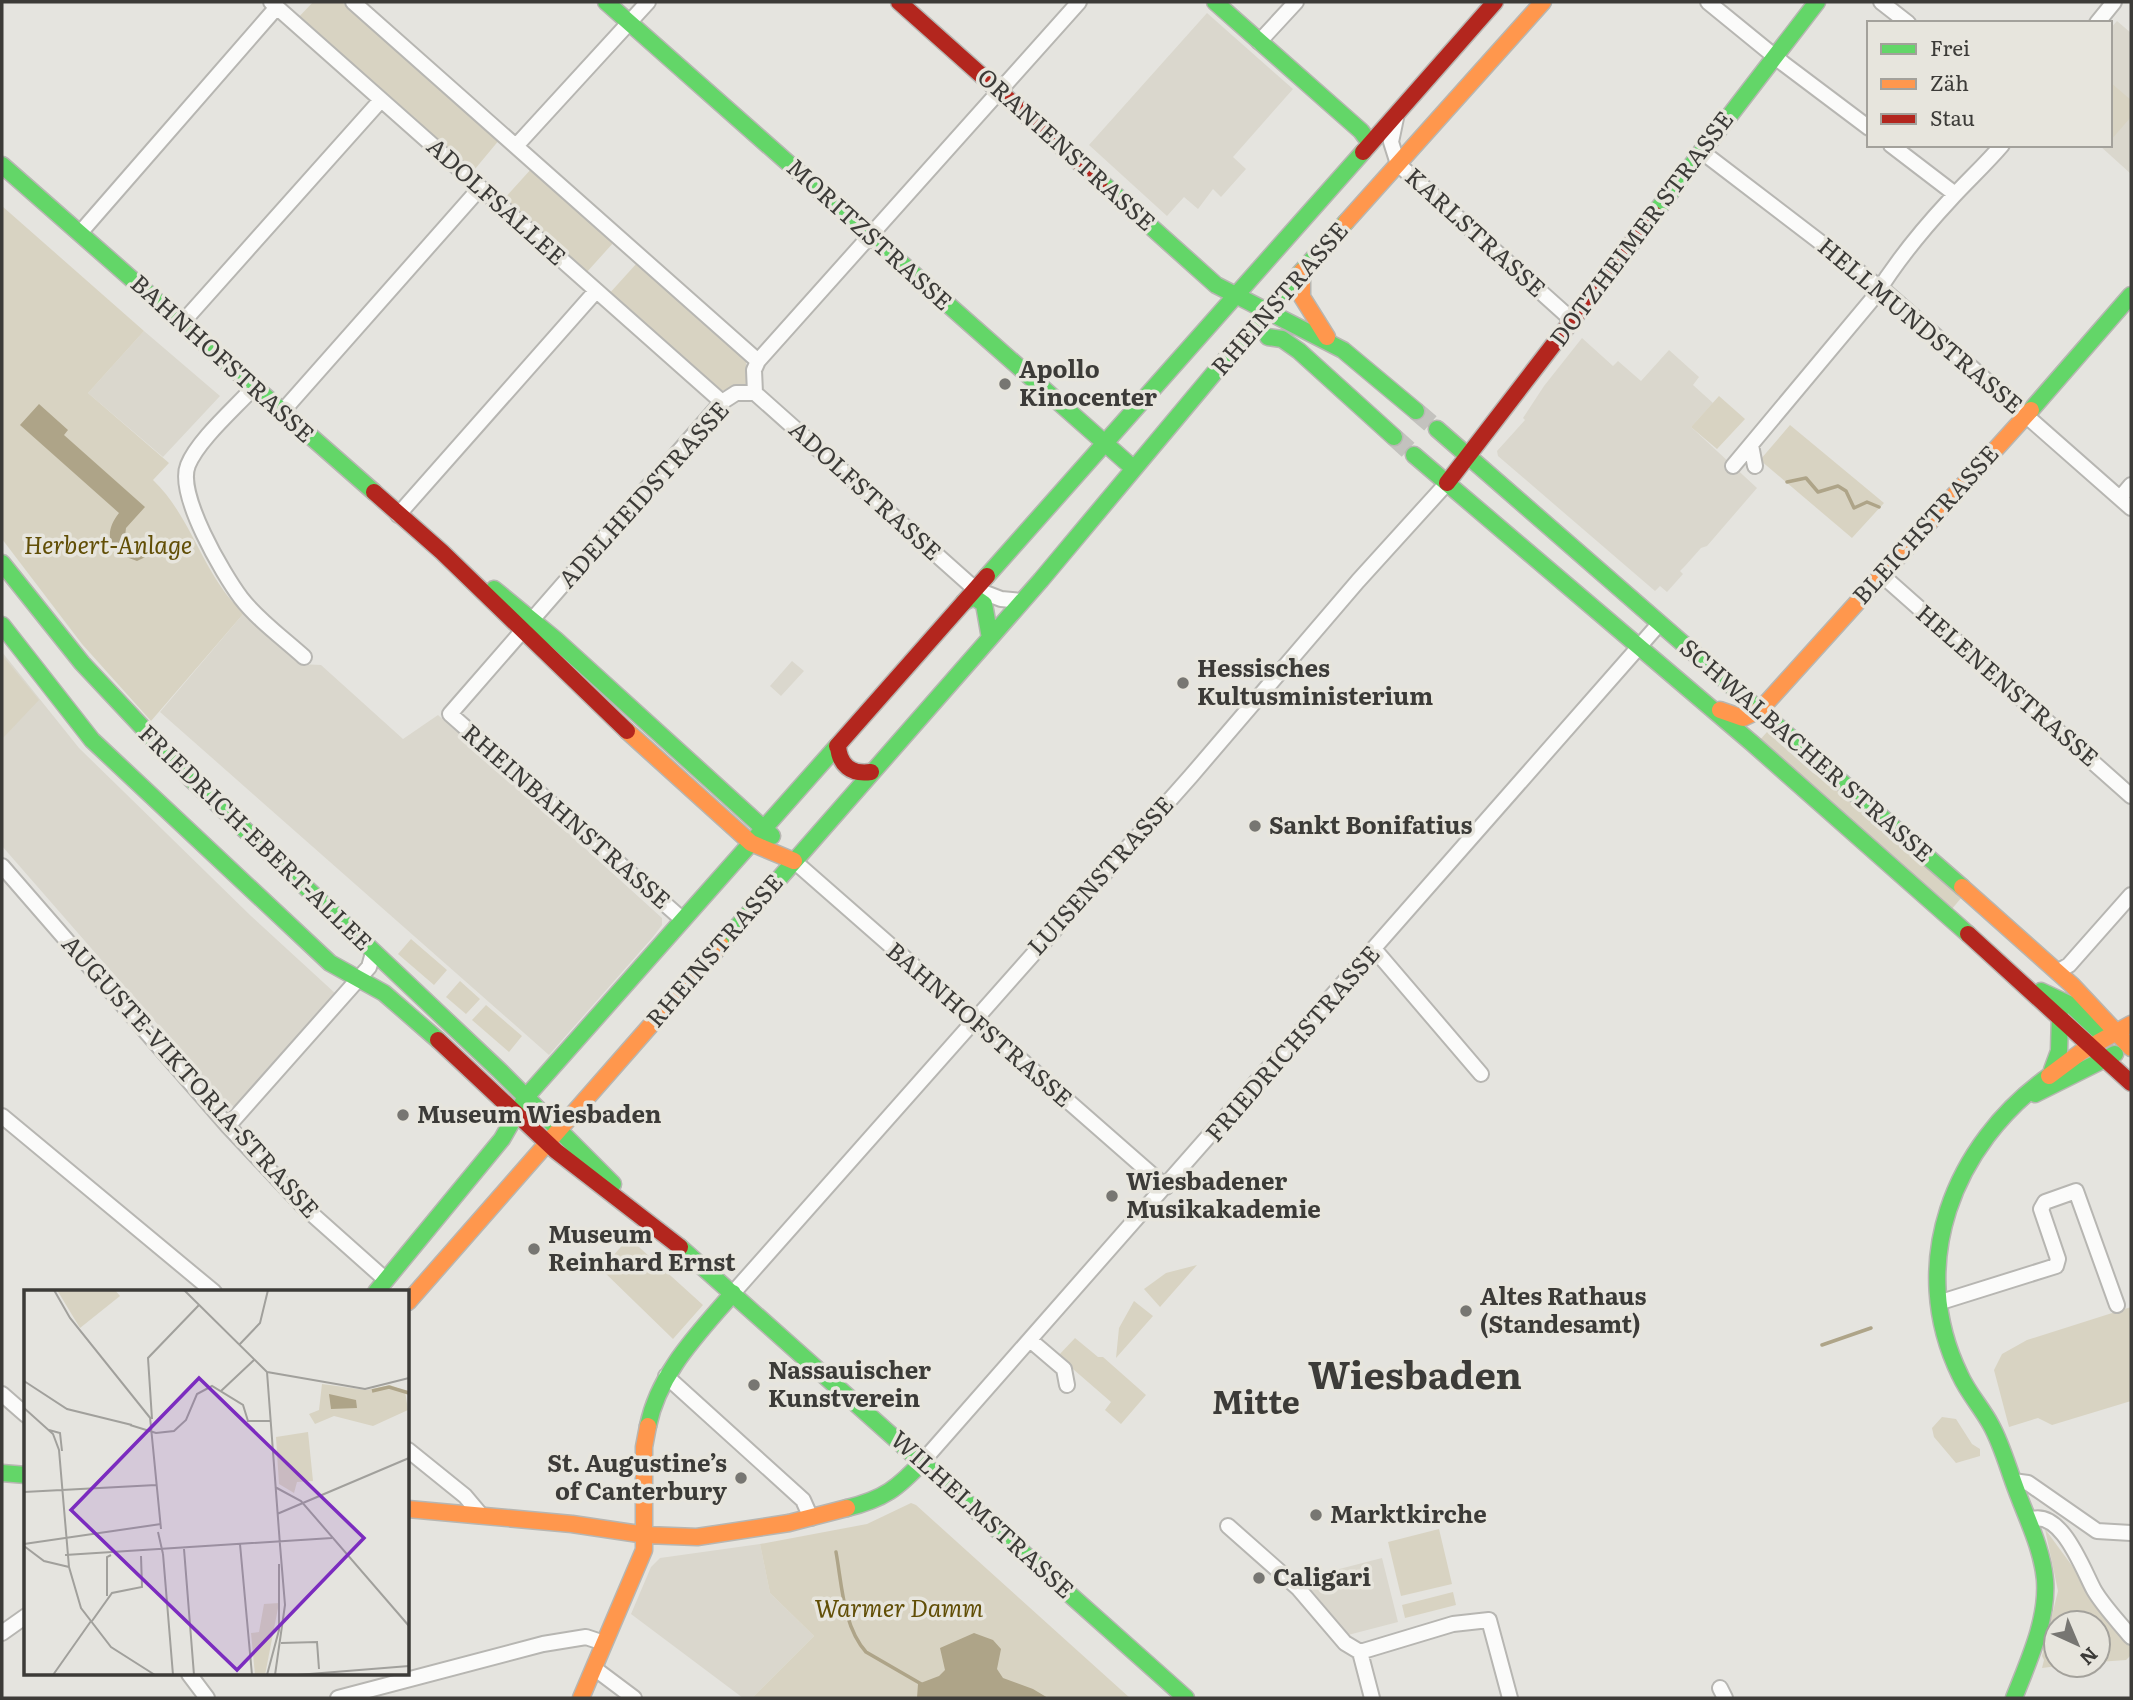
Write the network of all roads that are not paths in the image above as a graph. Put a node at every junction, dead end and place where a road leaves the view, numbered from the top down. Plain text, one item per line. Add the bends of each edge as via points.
1 (353, 2) edge
2 (606, 2) edge
3 (648, 2) edge
4 (899, 2) edge
5 (1079, 2) edge
6 (1215, 2) edge
7 (1296, 2) edge
8 (1495, 2) edge
9 (1543, 2) edge
10 (1709, 2) edge
11 (1817, 2) edge
12 (1881, 2) edge
13 (2114, 2) edge
14 (274, 5) edge
15 (1905, 21) edge
16 (2099, 21) edge
17 (629, 22) junction
18 (1259, 42) junction
19 (1774, 57) junction
20 (1000, 89) junction
21 (381, 100) junction
22 (1408, 100) junction
23 (1867, 127) edge
24 (1370, 144) junction
25 (516, 146) junction
26 (1894, 147) edge
27 (2000, 147) edge
28 (1701, 151) junction
29 (1398, 164) junction
30 (2, 165) edge
31 (480, 188) junction
32 (1955, 194) junction
33 (80, 233) junction
34 (870, 236) junction
35 (1302, 271) junction
36 (1881, 288) junction
37 (596, 291) junction
38 (2131, 295) edge
39 (1233, 297) junction
40 (1266, 311) junction
41 (1572, 320) junction
42 (182, 323) junction
43 (1305, 328) junction
44 (1268, 337) junction
45 (1332, 343) junction
46 (1236, 349) junction
47 (758, 361) junction
48 (254, 387) junction
49 (755, 393) junction
50 (722, 402) junction
51 (1416, 411) tunnel mouth
52 (282, 412) junction
53 (2026, 415) junction
54 (1437, 429) tunnel mouth
55 (1394, 437) tunnel mouth
56 (1105, 443) junction
57 (1751, 445) junction
58 (1414, 455) tunnel mouth
59 (1469, 457) junction
60 (1733, 466) dead end
61 (1755, 466) dead end
62 (1133, 468) junction
63 (1447, 484) junction
64 (2131, 485) edge
65 (2126, 503) edge
66 (398, 515) junction
67 (2, 563) edge
68 (1884, 577) junction
69 (975, 589) junction
70 (1022, 601) junction
71 (964, 602) junction
72 (1659, 624) junction
73 (2, 625) edge
74 (528, 626) junction
75 (990, 638) junction
76 (1638, 647) junction
77 (304, 657) dead end
78 (1662, 666) junction
79 (1706, 704) junction
80 (1760, 710) junction
81 (450, 714) joint
82 (838, 744) junction
83 (871, 772) junction
84 (2131, 796) edge
85 (765, 827) junction
86 (751, 843) junction
87 (793, 861) junction
88 (2, 866) edge
89 (1952, 879) junction
90 (2131, 895) edge
91 (683, 920) junction
92 (1953, 923) junction
93 (1375, 950) junction
94 (373, 953) junction
95 (2057, 972) junction
96 (358, 979) junction
97 (2024, 984) junction
98 (2060, 1016) junction
99 (975, 1021) junction
100 (2118, 1031) edge
101 (2090, 1045) junction
102 (2131, 1047) edge
103 (2105, 1059) junction
104 (2052, 1070) junction
105 (1481, 1074) dead end
106 (2131, 1083) edge
107 (526, 1097) junction
108 (2007, 1110) junction
109 (517, 1114) junction
110 (2, 1116) edge
111 (228, 1126) junction
112 (559, 1128) junction
113 (547, 1143) junction
114 (1166, 1187) junction
115 (651, 1222) junction
116 (420, 1238) junction
117 (444, 1259) junction
118 (381, 1286) edge
119 (212, 1290) edge
120 (733, 1293) junction
121 (410, 1300) edge
122 (1941, 1302) junction
123 (2117, 1305) dead end
124 (1030, 1340) junction
125 (666, 1376) junction
126 (1067, 1385) dead end
127 (2, 1394) edge
128 (24, 1414) edge
129 (410, 1452) edge
130 (923, 1461) junction
131 (2, 1473) edge
132 (24, 1475) edge
133 (2013, 1480) junction
134 (410, 1509) edge
135 (481, 1515) junction
136 (811, 1518) junction
137 (2029, 1520) junction
138 (1228, 1527) dead end
139 (2131, 1533) edge
140 (646, 1535) junction
141 (24, 1617) edge
142 (2, 1633) edge
143 (2131, 1637) edge
144 (604, 1643) junction
145 (1360, 1652) junction
146 (594, 1668) junction
147 (190, 1676) edge
148 (207, 1698) edge
149 (338, 1698) edge
150 (581, 1698) edge
151 (634, 1698) edge
152 (1186, 1698) edge
153 (1373, 1698) edge
154 (1510, 1698) edge
155 (2014, 1698) edge

1 - 25 street
2 - 17 main road, MORITZSTRASSE
3 - 17 street
4 - 20 main road, ORANIENSTRASSE
5 - 20 street
6 - 18 main road
7 - 18 street
8 - 22 main road, RHEINSTRASSE
9 - 29 main road, RHEINSTRASSE
10 - 19 street
11 - 19 main road, DOTZHEIMER STRASSE
12 - 15 street
13 - 16 street
14 - 21 street, ADOLFSALLEE
14 - 33 street
17 - 25 street
17 - 34 main road, MORITZSTRASSE
18 - 24 main road
19 - 23 street
19 - 28 main road, DOTZHEIMER STRASSE
20 - 34 street
20 - 39 main road, ORANIENSTRASSE
21 - 31 street, ADOLFSALLEE
21 - 42 street
22 - 24 main road, RHEINSTRASSE
22 - 29 street, KARLSTRASSE via 1391,132
24 - 39 main road, RHEINSTRASSE
25 - 47 street
26 - 32 street
27 - 32 street
28 - 36 street, HELLMUNDSTRASSE
28 - 41 main road, DOTZHEIMER STRASSE
29 - 35 main road, RHEINSTRASSE
29 - 41 street, KARLSTRASSE
30 - 33 main road, BAHNHOFSTRASSE
31 - 37 street, ADOLFSALLEE
31 - 52 street
32 - 36 street
33 - 42 main road, BAHNHOFSTRASSE
34 - 47 street
34 - 56 main road, MORITZSTRASSE
35 - 40 main road, RHEINSTRASSE
35 - 45 main road via 1302,297
36 - 53 street, HELLMUNDSTRASSE
36 - 57 street
37 - 50 street, ADOLFSALLEE
37 - 66 street
38 - 53 main road, BLEICHSTRASSE
39 - 40 main road
39 - 56 main road, RHEINSTRASSE
40 - 43 main road
40 - 46 main road, RHEINSTRASSE
41 - 59 main road, DOTZHEIMER STRASSE
42 - 48 main road, BAHNHOFSTRASSE
43 - 44 main road
43 - 45 main road
44 - 46 main road
44 - 55 main road via 1282,339 1299,351
45 - 51 main road
46 - 62 main road, RHEINSTRASSE
47 - 49 street, ADELHEIDSTRASSE
48 - 52 main road, BAHNHOFSTRASSE
48 - 77 street via 193,455 186,477 205,534 241,597
49 - 50 street, ADELHEIDSTRASSE via 736,393
49 - 69 street, ADOLFSTRASSE
50 - 74 street, ADELHEIDSTRASSE
52 - 66 main road, BAHNHOFSTRASSE
53 - 65 street, HELLMUNDSTRASSE
53 - 68 main road, BLEICHSTRASSE
54 - 59 main road, SCHWALBACHER STRASSE
56 - 62 main road, MORITZSTRASSE
56 - 69 main road, RHEINSTRASSE
57 - 60 street
57 - 61 street
58 - 63 main road, SCHWALBACHER STRASSE
59 - 63 main road, LUISENSTRASSE
59 - 72 main road, SCHWALBACHER STRASSE
62 - 70 main road, RHEINSTRASSE
63 - 76 main road, SCHWALBACHER STRASSE
63 - 99 street, LUISENSTRASSE
64 - 65 street
66 - 74 main road, BAHNHOFSTRASSE
67 - 94 main road, FRIEDRICH-EBERT-ALLEE via 124,711
68 - 80 main road, BLEICHSTRASSE
68 - 84 street, HELENENSTRASSE
69 - 70 street
69 - 71 main road, RHEINSTRASSE
70 - 75 main road, RHEINSTRASSE
71 - 75 main road via 974,597 984,604
71 - 82 main road, RHEINSTRASSE
72 - 76 street, FRIEDRICHSTRASSE
72 - 78 main road, SCHWALBACHER STRASSE
72 - 80 main road, SCHWALBACHER STRASSE
73 - 96 main road, FRIEDRICH-EBERT-ALLEE via 92,740 330,963
74 - 81 street, ADELHEIDSTRASSE
74 - 85 main road, BAHNHOFSTRASSE
74 - 86 main road, BAHNHOFSTRASSE via 668,769
75 - 83 main road, RHEINSTRASSE
76 - 78 main road, SCHWALBACHER STRASSE
76 - 93 street, FRIEDRICHSTRASSE
78 - 79 main road, SCHWALBACHER STRASSE
79 - 80 main road via 1743,718
79 - 92 main road, SCHWALBACHER STRASSE
80 - 89 main road, SCHWALBACHER STRASSE
81 - 91 street, RHEINBAHNSTRASSE
82 - 83 main road via 839,759 846,768 858,774
82 - 85 main road, RHEINSTRASSE
83 - 87 main road, RHEINSTRASSE
85 - 86 main road, RHEINSTRASSE
85 - 87 main road, BAHNHOFSTRASSE
86 - 87 main road, BAHNHOFSTRASSE
86 - 91 main road, RHEINSTRASSE
87 - 99 street, BAHNHOFSTRASSE
87 - 112 main road, RHEINSTRASSE
88 - 111 street, AUGUSTE-VIKTORIA-STRASSE
89 - 92 main road, SCHWALBACHER STRASSE
89 - 95 main road, SCHWALBACHER STRASSE
90 - 95 street via 2069,965
91 - 107 main road, RHEINSTRASSE
92 - 97 main road, SCHWALBACHER STRASSE
93 - 105 street
93 - 114 street, FRIEDRICHSTRASSE
94 - 96 street via 372,964
94 - 107 main road, FRIEDRICH-EBERT-ALLEE
95 - 100 main road, SCHWALBACHER STRASSE
96 - 109 main road, FRIEDRICH-EBERT-ALLEE via 384,993
96 - 111 street
97 - 98 main road, SCHWALBACHER STRASSE
97 - 100 main road
98 - 101 main road, SCHWALBACHER STRASSE
98 - 104 main road via 2059,1051
99 - 114 street, BAHNHOFSTRASSE
99 - 120 street, LUISENSTRASSE
100 - 101 main road
100 - 102 main road, SCHWALBACHER STRASSE
101 - 103 main road, SCHWALBACHER STRASSE
101 - 104 main road
102 - 103 main road
103 - 106 main road, SCHWALBACHER STRASSE
103 - 108 main road
104 - 108 main road
107 - 109 main road, RHEINSTRASSE
107 - 112 main road, WILHELMSTRASSE
108 - 122 main road via 1975,1147 1951,1198 1939,1255
109 - 113 main road, WILHELMSTRASSE
109 - 116 main road, RHEINSTRASSE via 502,1139
110 - 119 street
111 - 118 street, AUGUSTE-VIKTORIA-STRASSE
112 - 113 main road, RHEINSTRASSE
112 - 115 main road, WILHELMSTRASSE
113 - 115 main road, WILHELMSTRASSE
113 - 117 main road, RHEINSTRASSE
114 - 124 street, FRIEDRICHSTRASSE
115 - 120 main road, WILHELMSTRASSE
116 - 117 main road via 440,1240 446,1251
116 - 118 main road, RHEINSTRASSE
117 - 121 main road, RHEINSTRASSE
120 - 125 main road
120 - 130 main road, WILHELMSTRASSE
122 - 123 street via 2056,1266 2058,1259 2041,1209 2045,1202 2076,1191
122 - 133 main road via 1956,1366 1996,1433
124 - 126 street via 1064,1369
124 - 130 street, FRIEDRICHSTRASSE
125 - 136 street via 803,1500
125 - 140 main road via 645,1435
127 - 128 street
129 - 135 street via 465,1496
130 - 136 main road via 900,1486 876,1501
130 - 152 main road, WILHELMSTRASSE
131 - 132 main road
133 - 137 main road
133 - 139 street via 2028,1483 2103,1533
134 - 135 main road
135 - 140 main road
136 - 140 main road via 697,1537
137 - 143 street via 2045,1519 2060,1532 2088,1571 2093,1589
137 - 155 main road via 2045,1591
138 - 145 street via 1298,1588 1345,1643
140 - 144 main road via 640,1561
141 - 142 street
144 - 146 main road
144 - 149 street via 586,1637 543,1644
145 - 153 street
145 - 154 street via 1453,1624 1489,1620
146 - 150 main road
146 - 151 street
147 - 148 street

